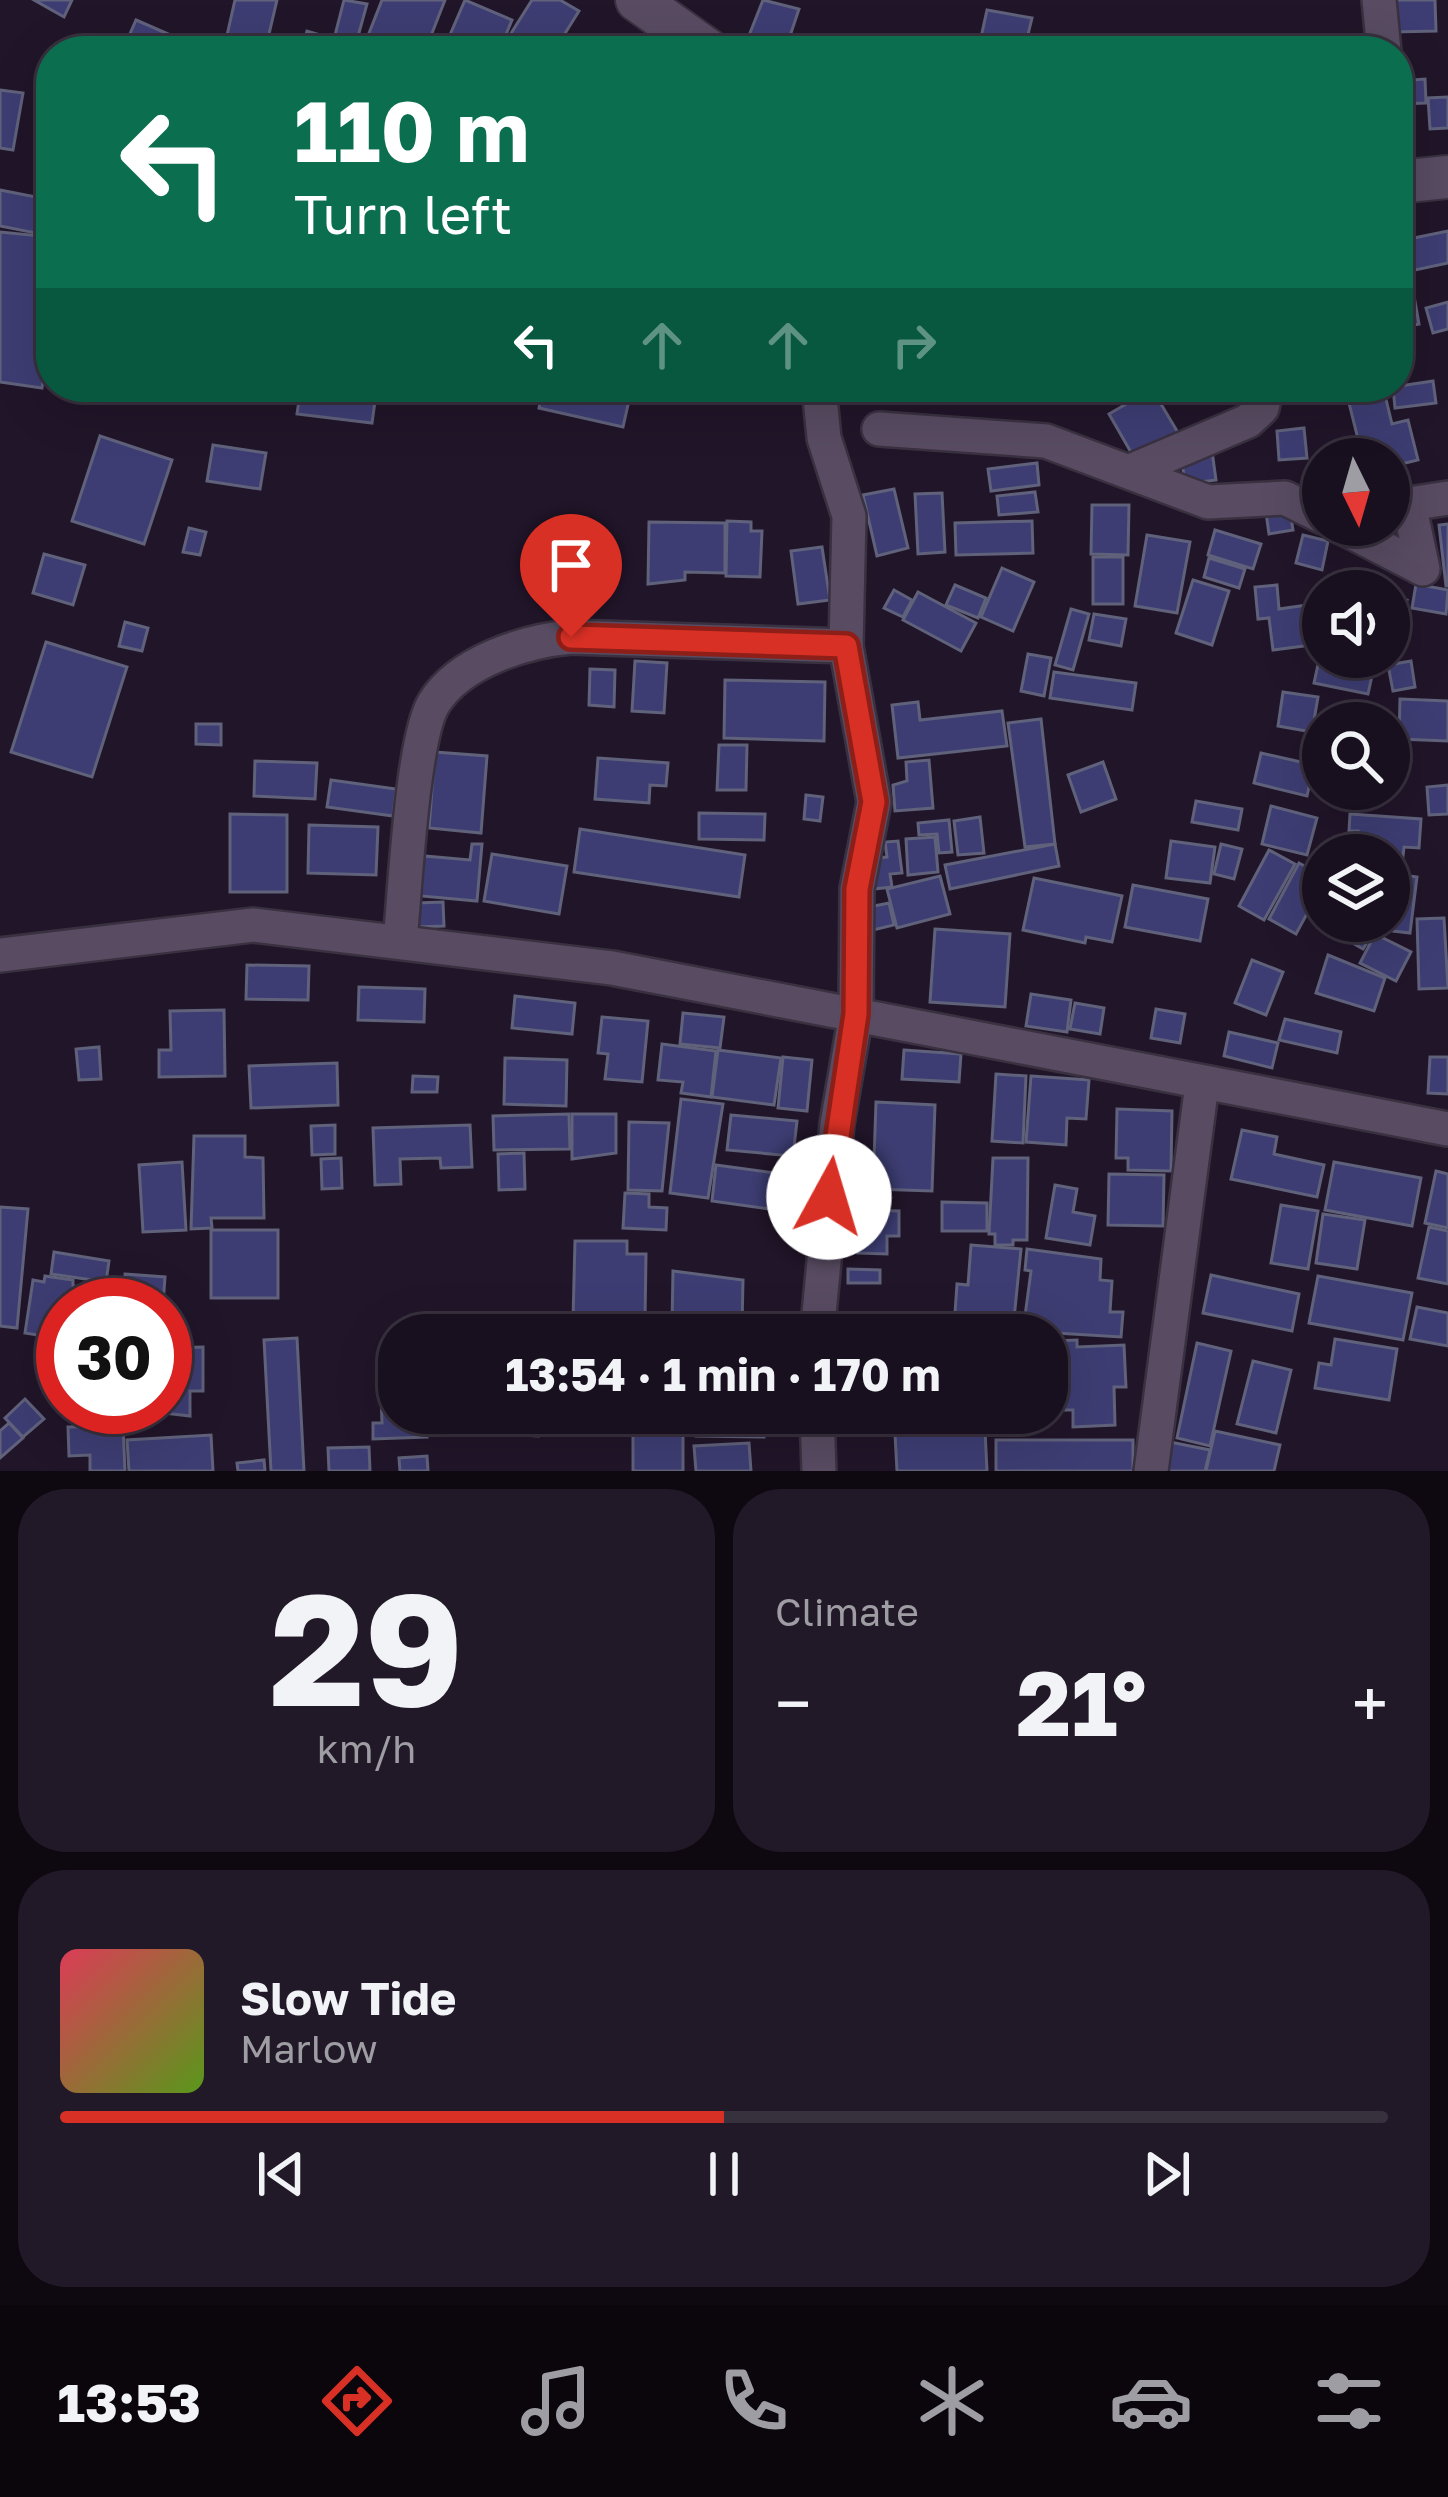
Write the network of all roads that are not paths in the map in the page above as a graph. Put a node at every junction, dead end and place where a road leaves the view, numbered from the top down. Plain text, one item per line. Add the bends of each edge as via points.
1 (638, 0) edge
2 (1379, 0) edge
3 (688, 36) edge
4 (1383, 36) edge
5 (1448, 176) edge
6 (1413, 180) edge
7 (820, 402) edge
8 (1264, 402) edge
9 (879, 429) dead end
10 (1133, 470) junction
11 (1448, 498) edge
12 (1410, 504) edge
13 (1302, 506) edge
14 (1410, 508) edge
15 (1380, 546) edge
16 (846, 646) junction
17 (400, 941) junction
18 (0, 955) edge
19 (856, 1014) junction
20 (1202, 1084) junction
21 (1448, 1129) edge
22 (819, 1314) edge
23 (818, 1434) edge
24 (819, 1471) edge
25 (1151, 1471) edge

1 - 3 street
2 - 4 street
5 - 6 street
7 - 16 street via 849,516
8 - 10 street via 1248,421
9 - 10 street via 1046,441
10 - 13 street via 1208,502 1286,498
11 - 12 street
14 - 15 street via 1424,568
16 - 17 street via 571,637 537,640 460,678 433,704 428,725
16 - 19 street via 874,802 857,889
17 - 18 street via 253,925
17 - 19 street via 612,968
19 - 20 street
19 - 22 street
20 - 21 street
20 - 25 street
23 - 24 street

